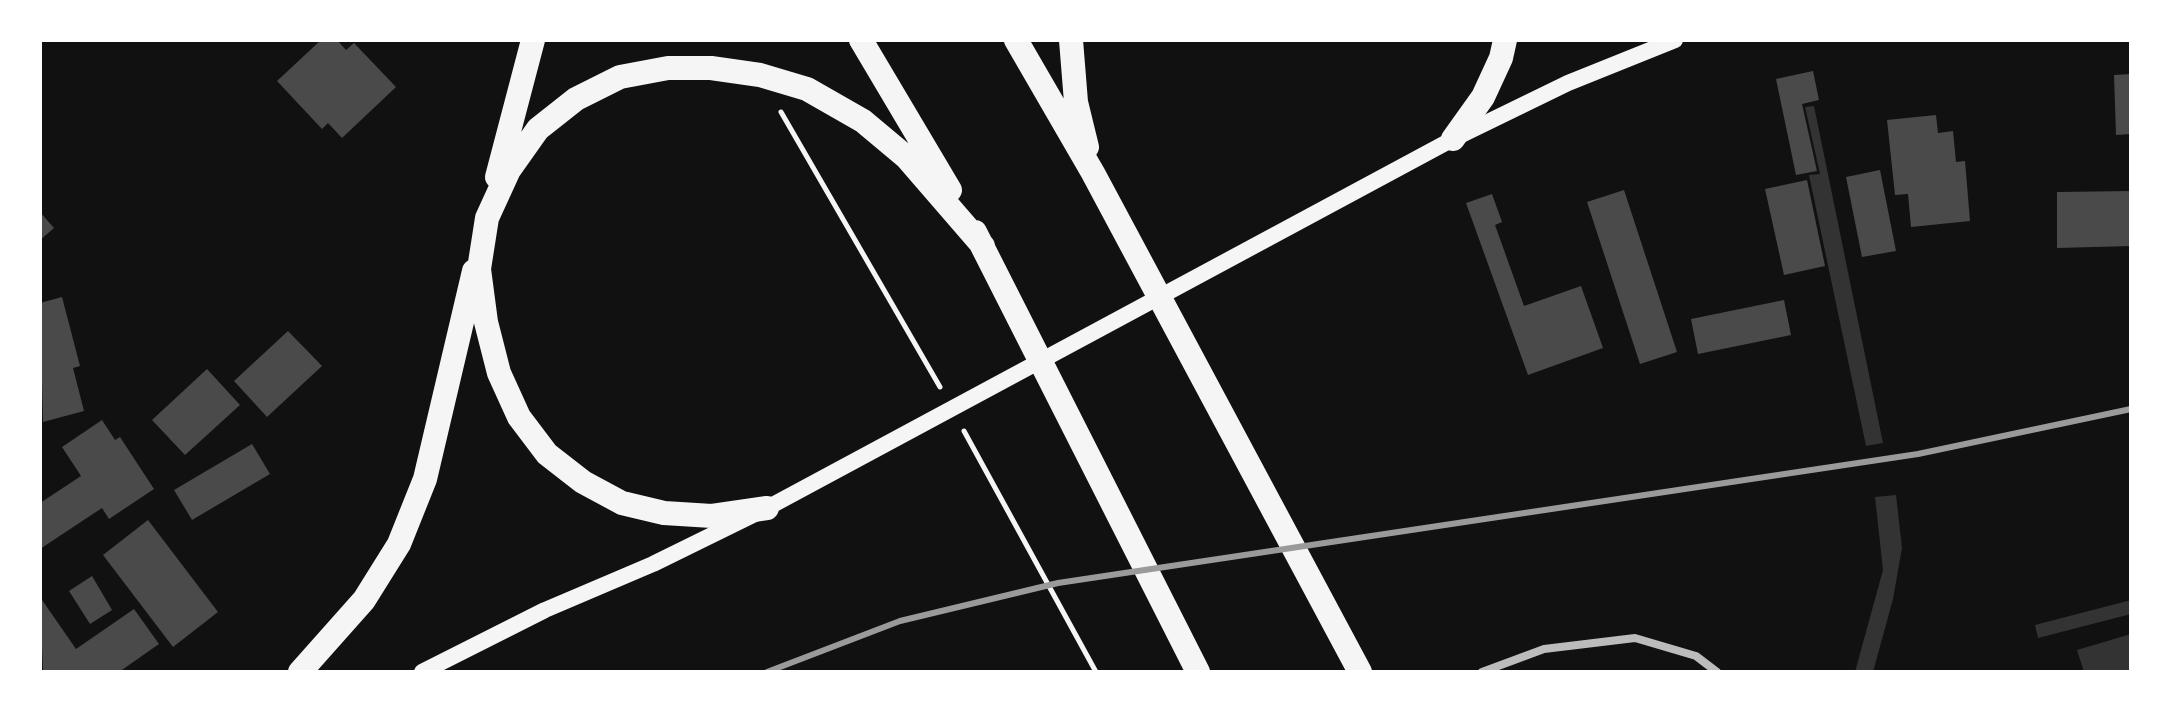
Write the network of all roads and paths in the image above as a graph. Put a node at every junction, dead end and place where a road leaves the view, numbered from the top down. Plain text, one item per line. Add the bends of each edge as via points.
1 (533, 40) edge
2 (861, 40) edge
3 (1016, 40) edge
4 (1071, 40) edge
5 (1505, 40) edge
6 (1675, 40) edge
7 (760, 75) junction
8 (1453, 139) junction
9 (1093, 173) junction
10 (487, 218) junction
11 (983, 246) junction
12 (944, 395) dead end
13 (959, 423) dead end
14 (767, 508) junction
15 (300, 672) edge
16 (422, 672) edge
17 (1096, 672) edge
18 (1198, 672) edge
19 (1360, 672) edge
20 (1482, 672) edge
21 (1717, 672) edge

1 - 10 highway
2 - 11 highway
3 - 9 highway
4 - 9 highway via 1076,102
5 - 8 highway via 1483,97
6 - 8 main road via 1568,83
7 - 10 highway via 668,68 620,77 576,99 538,129 509,170
7 - 11 highway via 807,89 863,121 906,157
7 - 12 path
8 - 14 main road
9 - 19 highway
10 - 14 highway via 479,269 489,335 519,417 547,454 583,482 622,503 650,510 712,516
10 - 15 highway via 425,479 399,544 364,600
11 - 18 highway
13 - 17 path
14 - 16 main road
20 - 21 street via 1544,649 1635,638 1696,656

